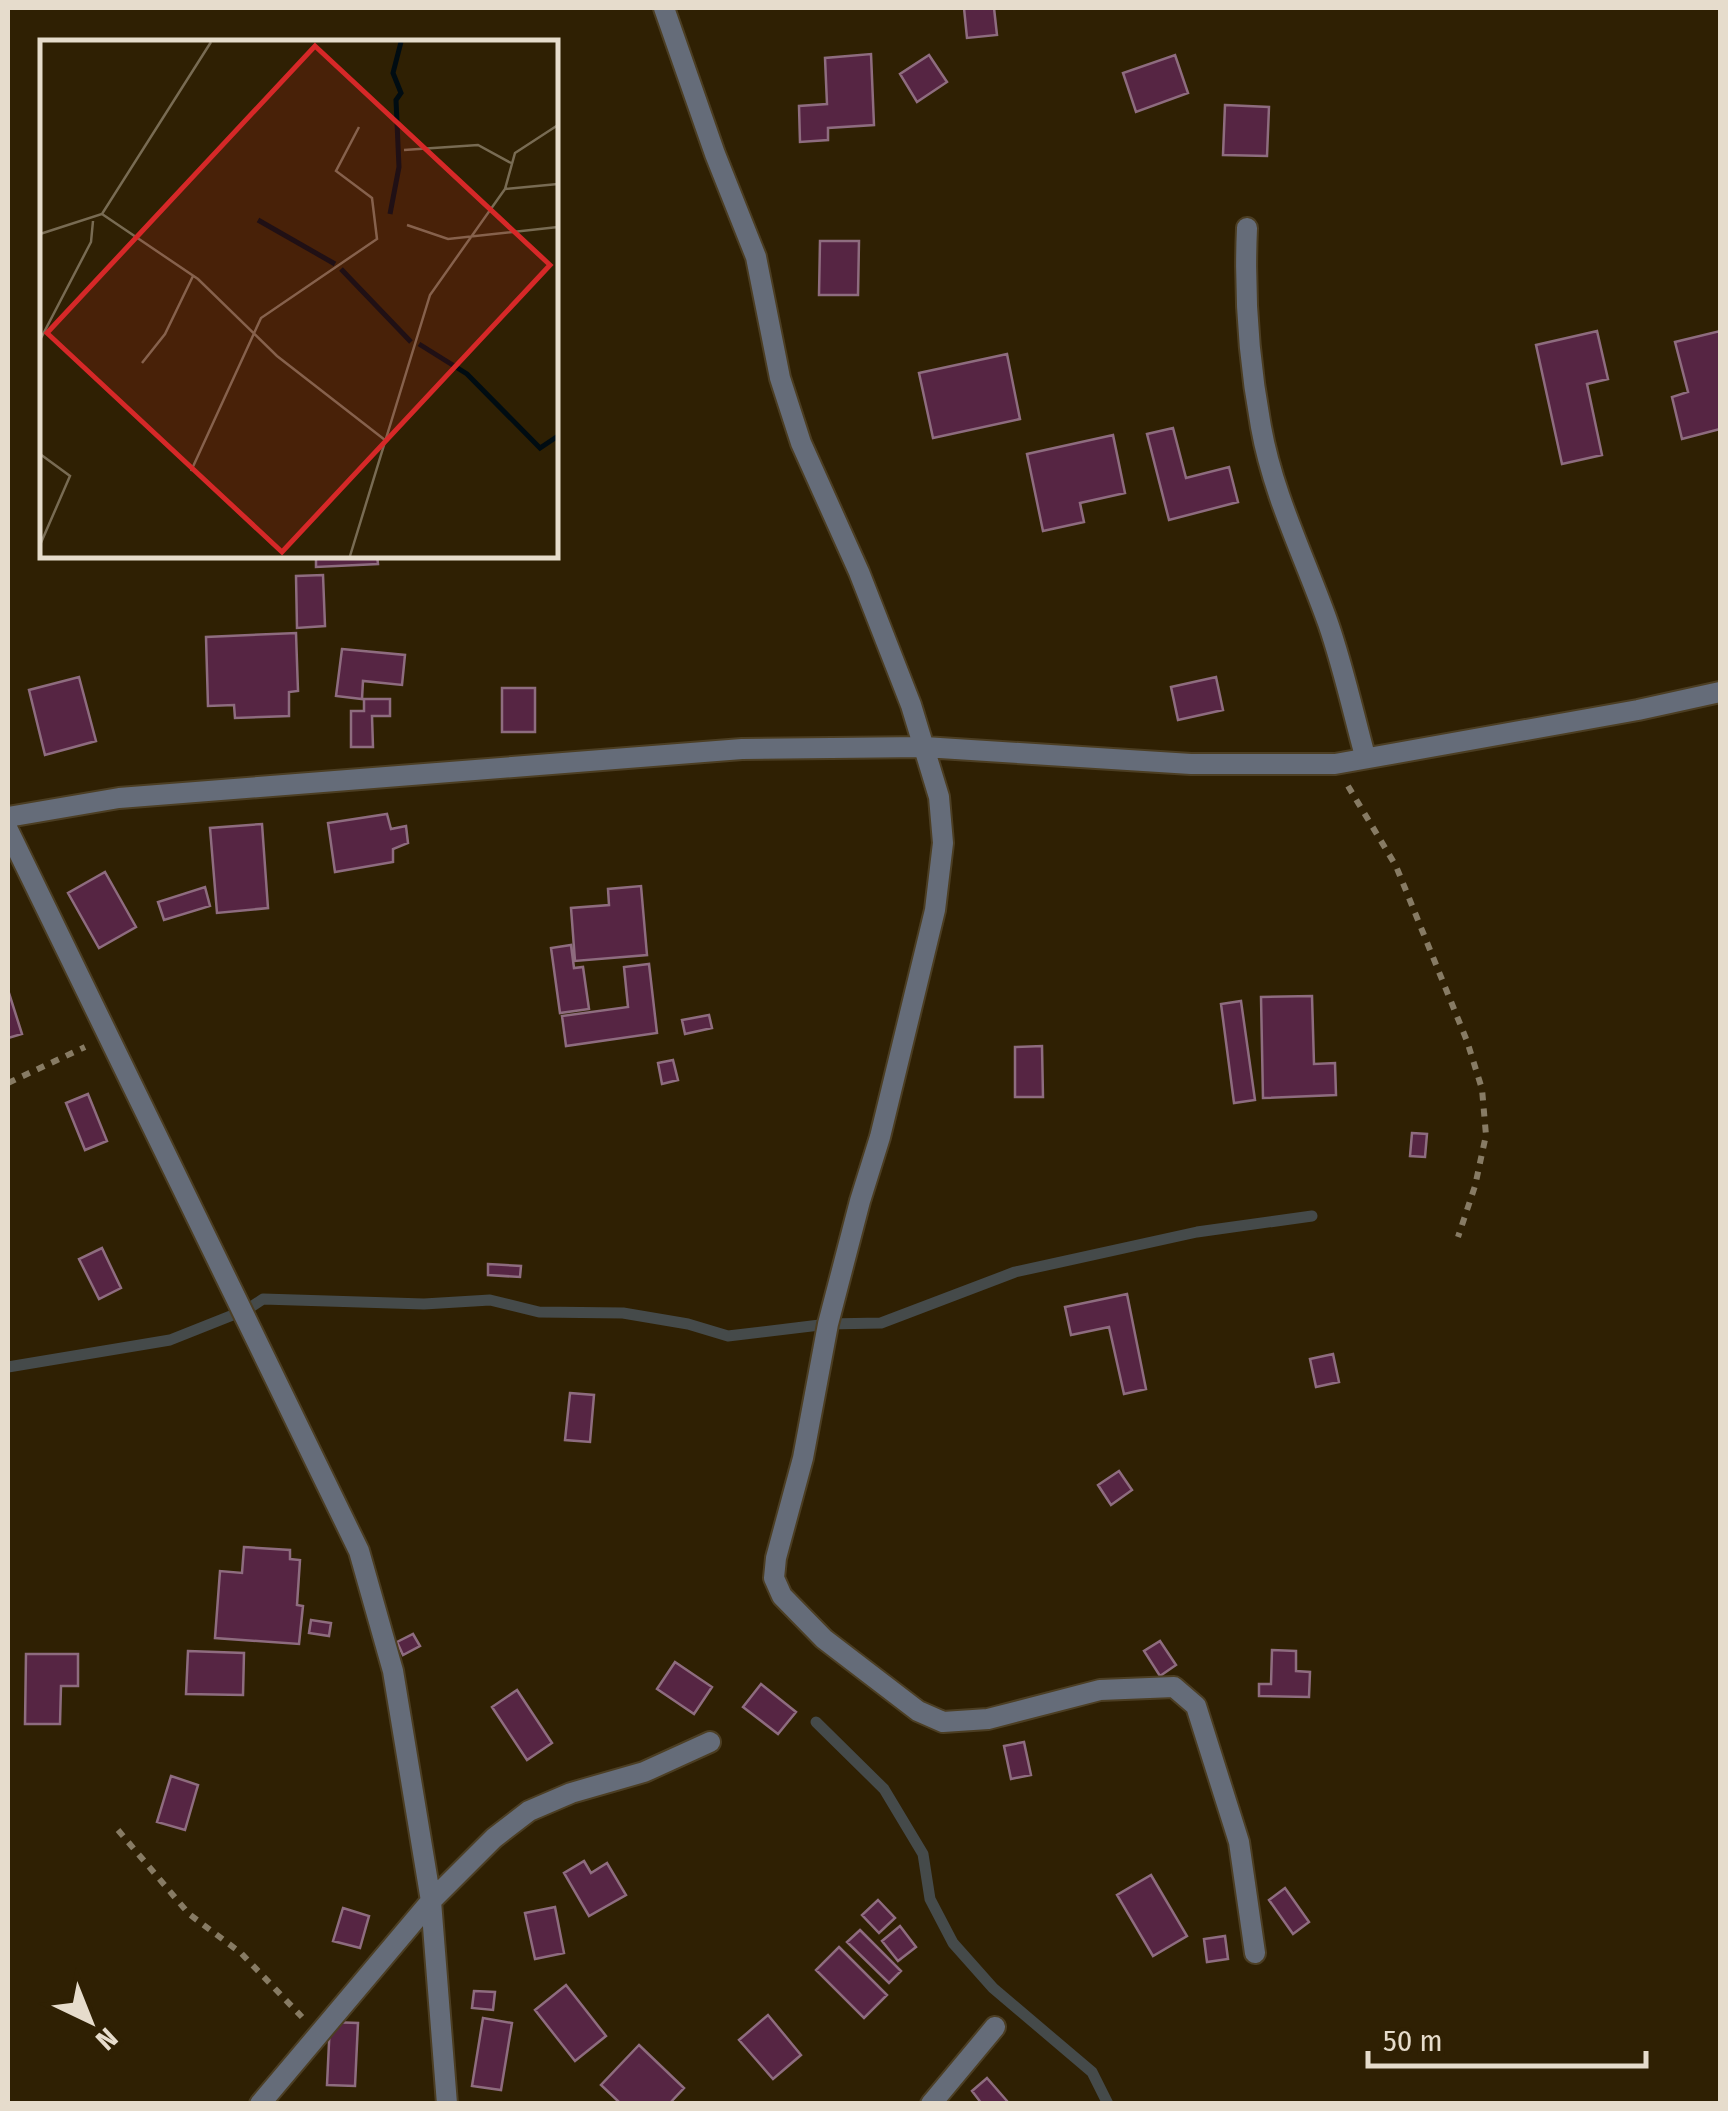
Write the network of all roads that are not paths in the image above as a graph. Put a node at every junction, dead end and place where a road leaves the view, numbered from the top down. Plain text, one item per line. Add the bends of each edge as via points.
1 (664, 8) edge
2 (1247, 228) dead end
3 (1720, 692) edge
4 (924, 747) junction
5 (1365, 756) junction
6 (8, 817) edge
7 (8, 830) edge
8 (710, 1742) dead end
9 (431, 1901) junction
10 (1255, 1953) dead end
11 (994, 2027) dead end
12 (260, 2104) edge
13 (447, 2104) edge
14 (931, 2104) edge

1 - 4 street via 756,257 780,378 802,444 893,654
2 - 5 street via 1248,330 1261,428
3 - 5 street
4 - 5 street via 1191,764 1335,764
4 - 6 street via 722,751 119,798
4 - 10 street via 943,842 935,910 828,1324 774,1578 782,1596 824,1639 918,1711 943,1722 988,1719 1100,1690 1174,1688 1187,1696 1196,1706 1239,1842
7 - 9 street via 359,1551 393,1670
8 - 9 street via 528,1811
9 - 12 street
9 - 13 street
11 - 14 street

